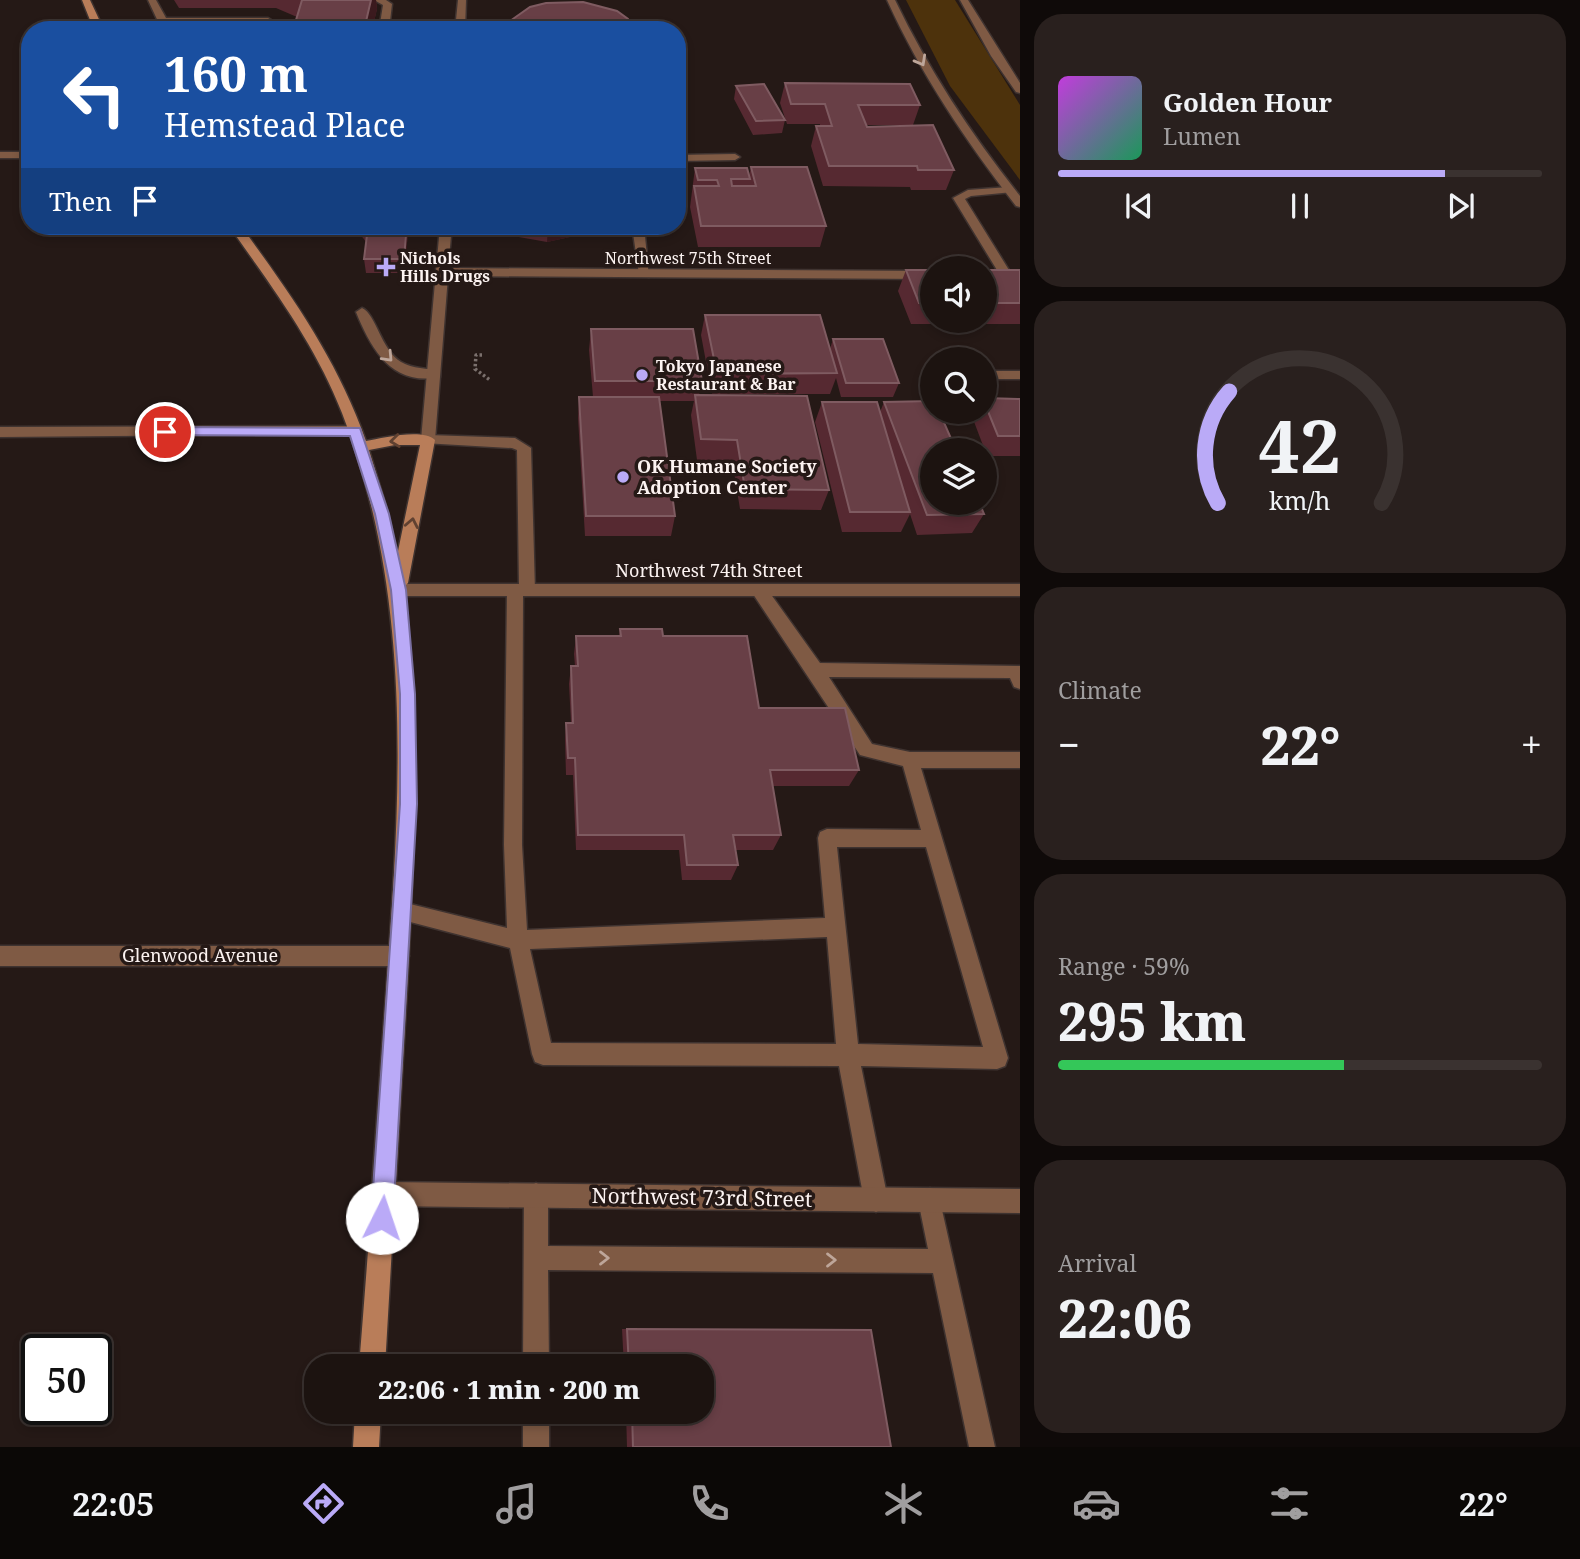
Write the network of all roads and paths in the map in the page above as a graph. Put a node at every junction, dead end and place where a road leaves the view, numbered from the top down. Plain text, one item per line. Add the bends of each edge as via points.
1 (86, 0) edge
2 (152, 0) edge
3 (378, 0) edge
4 (462, 0) edge
5 (891, 0) edge
6 (964, 0) edge
7 (95, 21) edge
8 (163, 21) edge
9 (385, 21) edge
10 (461, 21) edge
11 (1020, 90) edge
12 (0, 155) edge
13 (21, 155) edge
14 (735, 157) dead end
15 (686, 158) edge
16 (1009, 190) junction
17 (1020, 204) edge
18 (242, 235) edge
19 (445, 235) edge
20 (639, 235) edge
21 (442, 272) junction
22 (645, 274) junction
23 (920, 275) edge
24 (997, 275) edge
25 (1006, 275) junction
26 (1020, 275) edge
27 (362, 312) dead end
28 (482, 355) dead end
29 (435, 373) junction
30 (997, 375) edge
31 (1020, 375) edge
32 (490, 380) dead end
33 (355, 431) junction
34 (0, 432) edge
35 (428, 440) junction
36 (362, 447) junction
37 (398, 590) junction
38 (759, 590) junction
39 (1020, 590) edge
40 (521, 591) junction
41 (815, 670) junction
42 (1020, 682) edge
43 (910, 760) junction
44 (1020, 760) edge
45 (933, 839) junction
46 (402, 911) junction
47 (836, 927) junction
48 (518, 940) junction
49 (0, 956) edge
50 (399, 956) junction
51 (849, 1055) junction
52 (384, 1194) junction
53 (536, 1195) junction
54 (876, 1200) junction
55 (930, 1200) junction
56 (1020, 1201) edge
57 (536, 1258) junction
58 (943, 1261) junction
59 (373, 1354) edge
60 (536, 1354) edge
61 (367, 1424) edge
62 (536, 1424) edge
63 (366, 1447) edge
64 (536, 1447) edge
65 (982, 1447) edge

1 - 7 main road
2 - 8 street
3 - 9 street via 388,4
4 - 10 street
5 -> 16 street via 932,80
6 - 11 street
12 - 13 street
14 - 15 street
16 - 17 street
16 - 25 street via 968,193 959,198
18 - 33 main road via 304,324
19 - 21 street
20 - 22 street
21 - 22 street, Northwest 75th Street
21 - 29 street
22 - 23 street, Northwest 75th Street
24 - 25 street
25 - 26 street
27 -> 29 street via 382,353 394,365 416,373
28 - 32 path via 476,355 475,369
29 - 35 street
30 - 31 street
33 - 34 street
33 - 36 main road
35 -> 36 main road
37 -> 35 main road
35 - 40 street via 515,443 524,448
36 - 37 main road
37 - 40 street, Northwest 74th Street
37 - 46 main road via 407,694 409,804
38 - 39 street, Northwest 74th Street
38 - 40 street, Northwest 74th Street
38 - 41 street
40 - 48 street via 513,845
41 - 42 street via 1016,671
41 - 43 street via 866,750
43 - 44 street
43 - 45 street
45 - 47 street via 827,838
45 - 51 street via 997,1058
46 - 48 street
46 - 50 main road
47 - 48 street
47 - 51 street
48 - 51 street via 543,1054
49 - 50 street, Glenwood Avenue
50 - 52 main road
51 - 54 street
52 - 53 street, Northwest 73rd Street
52 - 59 main road
53 - 54 street, Northwest 73rd Street
53 - 57 street
54 - 55 street, Northwest 73rd Street
55 - 56 street, Northwest 73rd Street
55 - 58 street
57 -> 58 street
57 - 60 street
58 - 65 street
61 - 63 main road
62 - 64 street

